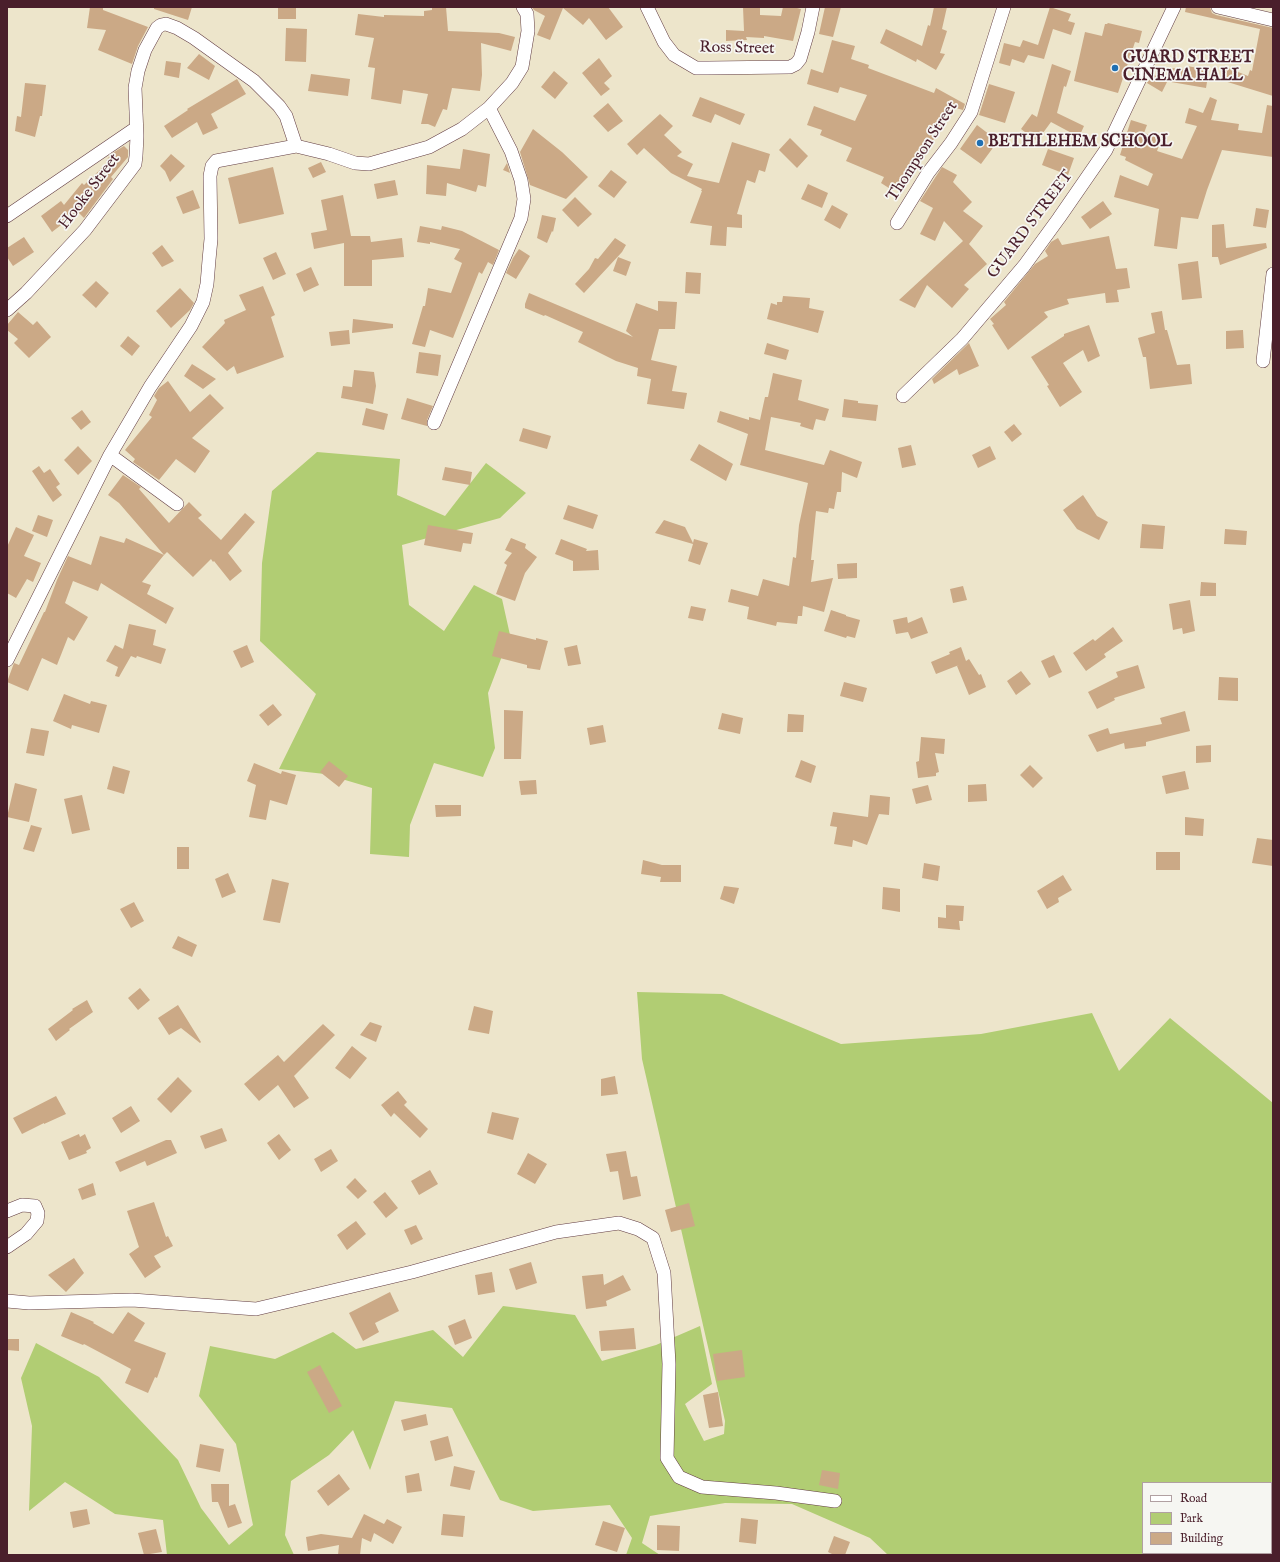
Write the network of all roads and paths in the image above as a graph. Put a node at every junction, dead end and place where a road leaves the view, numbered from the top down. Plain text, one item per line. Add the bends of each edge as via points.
1 (524, 7) edge
2 (647, 7) edge
3 (813, 7) edge
4 (1004, 7) edge
5 (1174, 7) edge
6 (1218, 7) edge
7 (1273, 20) edge
8 (489, 108) junction
9 (136, 128) junction
10 (296, 146) junction
11 (7, 216) edge
12 (897, 223) dead end
13 (1273, 274) edge
14 (7, 310) edge
15 (1263, 362) dead end
16 (903, 396) dead end
17 (434, 423) dead end
18 (110, 454) junction
19 (177, 504) dead end
20 (7, 660) edge
21 (7, 1212) edge
22 (7, 1247) edge
23 (7, 1301) edge
24 (835, 1501) dead end

1 - 8 street via 528,30 522,67 512,83
2 - 3 street, Ross Street via 664,42 674,55 696,68 790,68 800,59
4 - 12 street, Thompson Street via 971,112
5 - 16 street, GUARD STREET via 1106,150 1059,218 1024,266 962,339
6 - 7 street
8 - 10 street via 462,129 429,146 369,164 355,163
8 - 17 street via 511,151 521,180 524,198 521,218
9 - 10 street via 135,88 138,71 145,50 157,28 161,24 166,24 194,38 254,81 286,116
9 - 11 street, Hooke Street
9 - 14 street, Hooke Street via 135,164 85,230
10 - 18 street via 216,161 212,166 211,239 203,302
13 - 15 street
18 - 19 street
18 - 20 street
21 - 22 street via 22,1205 35,1206 38,1213 37,1221 26,1234
23 - 24 street via 29,1303 132,1300 256,1309 412,1272 556,1232 619,1223 638,1228 653,1238 664,1273 669,1364 667,1458 680,1477 702,1487

